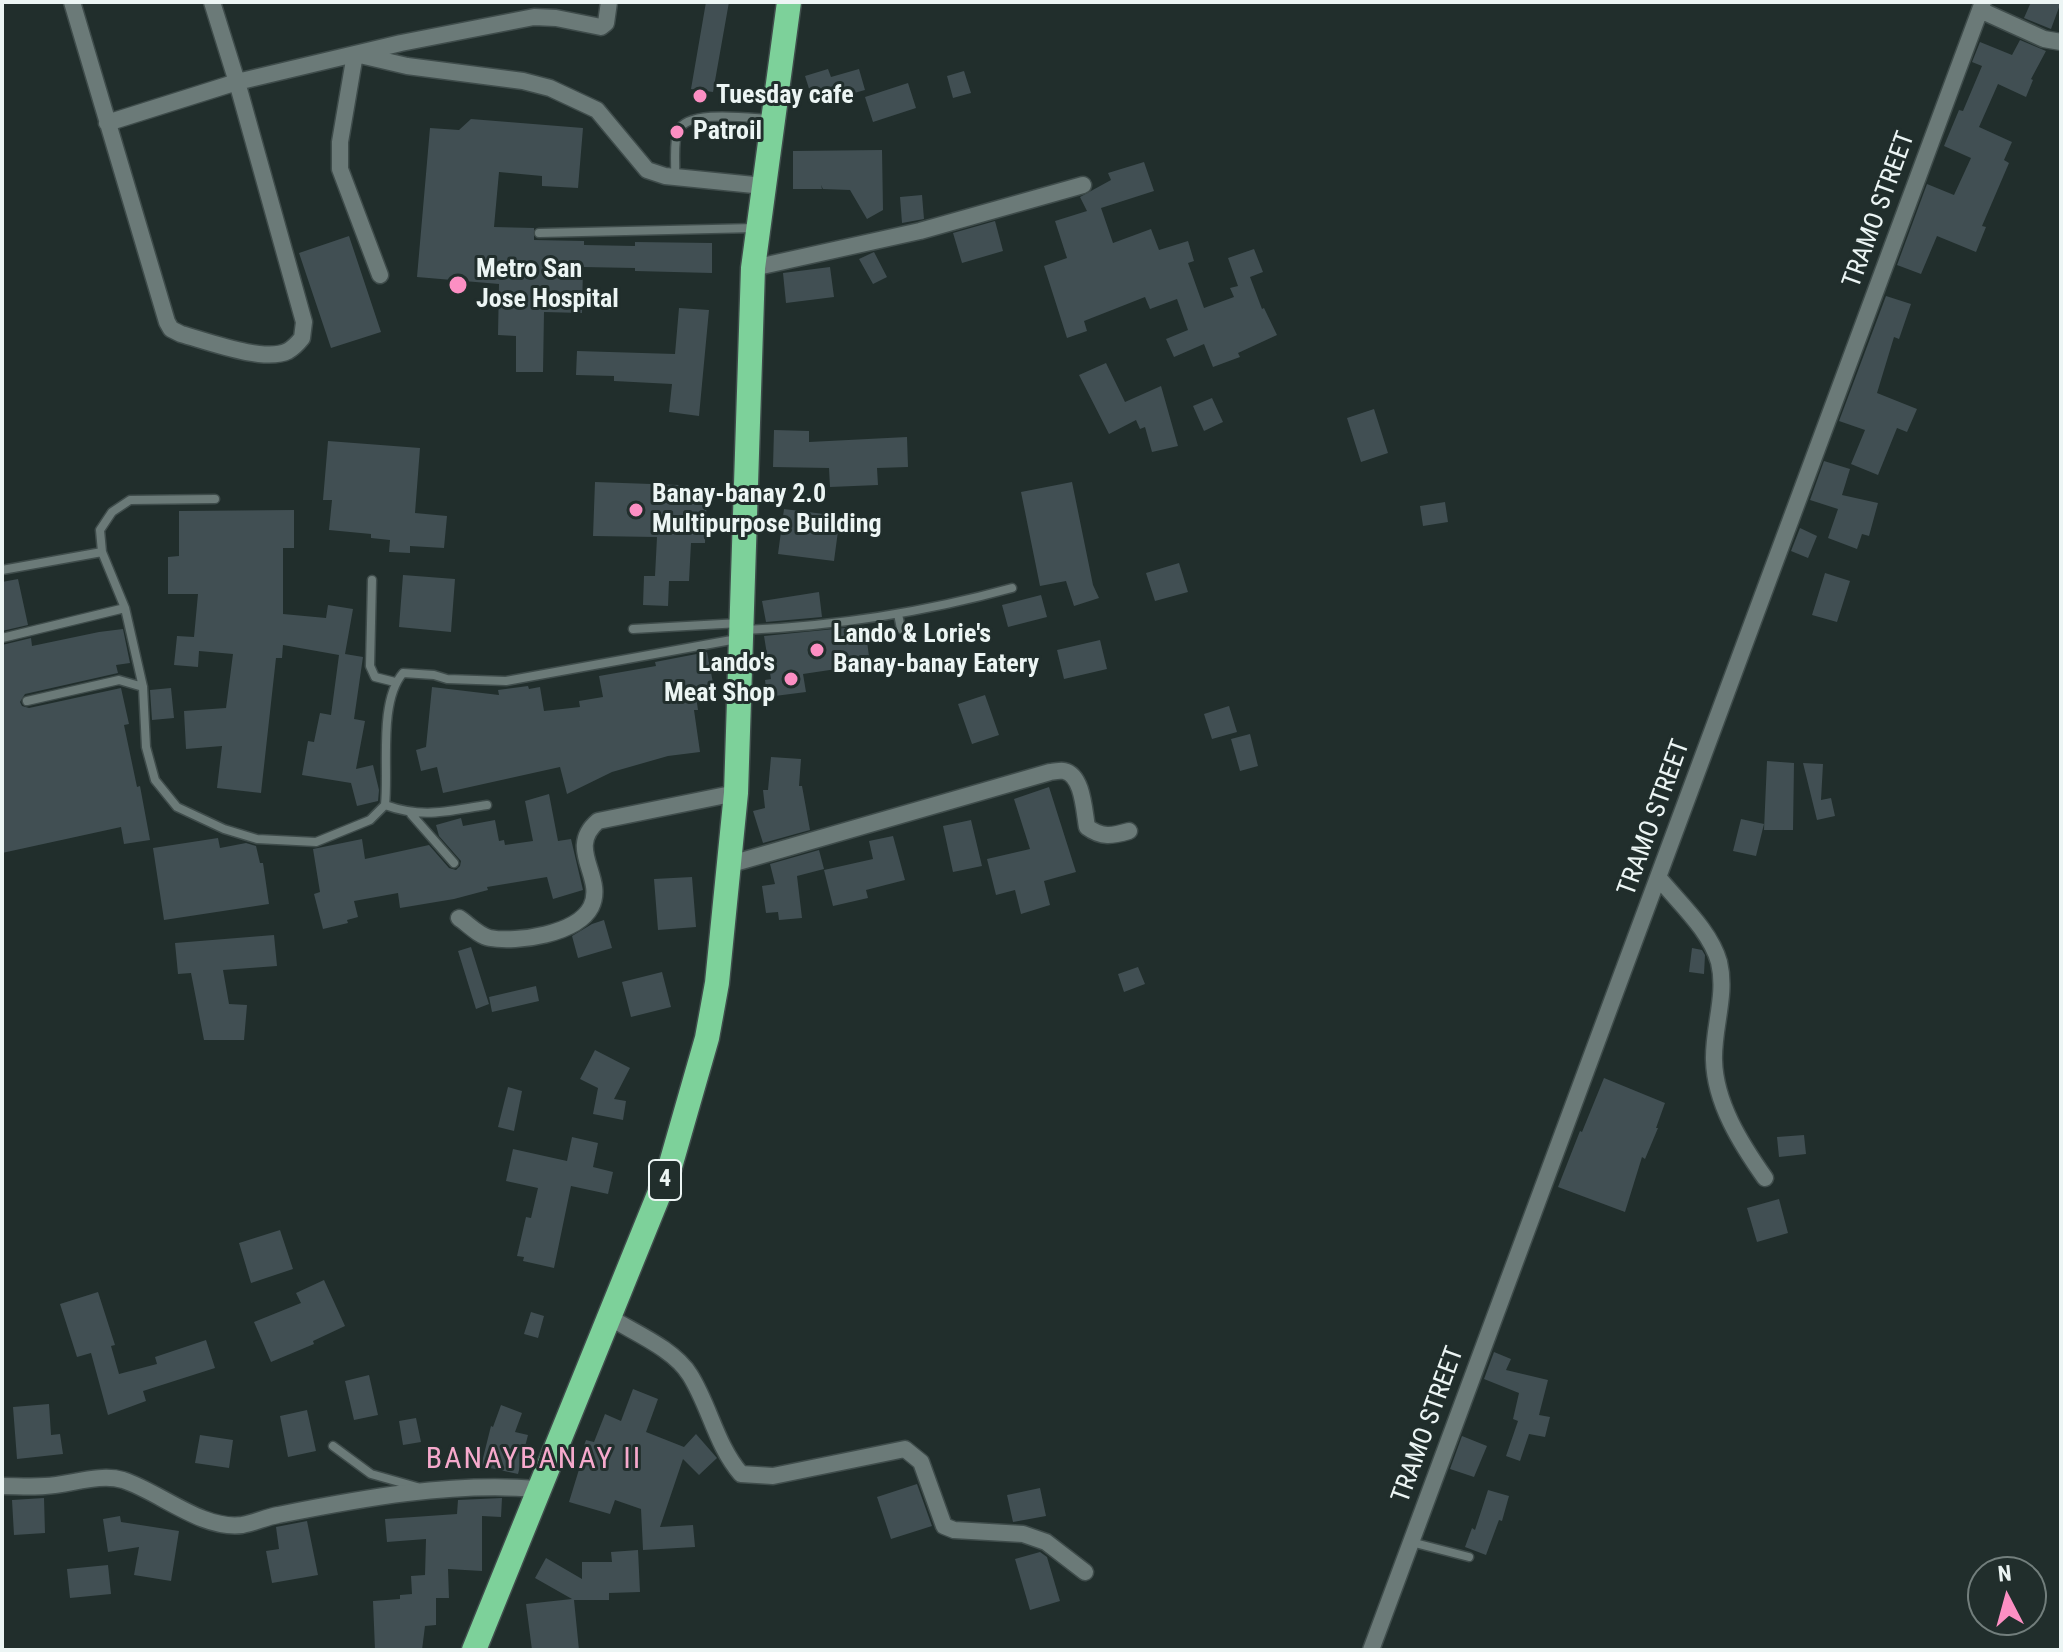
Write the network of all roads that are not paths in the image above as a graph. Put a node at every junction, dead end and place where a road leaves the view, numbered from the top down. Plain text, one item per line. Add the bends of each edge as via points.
1 (72, 2) edge
2 (212, 2) edge
3 (609, 2) edge
4 (789, 2) edge
5 (1982, 6) edge
6 (2061, 42) edge
7 (355, 54) junction
8 (237, 82) junction
9 (771, 119) junction
10 (107, 123) junction
11 (675, 177) junction
12 (1083, 185) dead end
13 (764, 186) junction
14 (757, 228) junction
15 (539, 233) dead end
16 (753, 268) junction
17 (380, 275) dead end
18 (215, 499) dead end
19 (102, 552) junction
20 (2, 570) edge
21 (372, 580) dead end
22 (1012, 588) dead end
23 (125, 608) junction
24 (898, 614) junction
25 (633, 629) dead end
26 (901, 629) dead end
27 (742, 630) junction
28 (2, 638) edge
29 (395, 682) junction
30 (143, 687) junction
31 (27, 701) dead end
32 (736, 793) junction
33 (385, 805) junction
34 (487, 805) dead end
35 (411, 814) junction
36 (1129, 831) dead end
37 (454, 863) dead end
38 (731, 864) junction
39 (1658, 877) junction
40 (459, 918) dead end
41 (1765, 1178) dead end
42 (609, 1317) junction
43 (333, 1446) dead end
44 (2, 1486) edge
45 (538, 1489) junction
46 (425, 1490) junction
47 (1411, 1542) junction
48 (1469, 1557) dead end
49 (1085, 1572) dead end
50 (474, 1650) edge
51 (1371, 1650) edge

1 - 10 street
2 - 8 street
3 - 7 street via 601,27 534,17
4 - 9 highway, 4
5 - 6 street via 2044,39
5 - 39 street, TRAMO STREET
7 - 8 street
7 - 11 street via 550,88 597,110 647,170
7 - 17 street via 340,169
8 - 10 street
8 - 10 street via 304,322 302,338 287,351 260,354 171,329
9 - 11 lane via 686,121 677,132
9 - 13 highway, 4
11 - 13 street
12 - 16 street via 920,231
13 - 14 highway, 4
14 - 15 lane
14 - 16 highway, 4
16 - 27 highway, 4
18 - 19 lane via 130,500 112,512 100,530
19 - 20 lane
19 - 23 lane
21 - 29 lane via 370,666 375,677
22 - 24 lane
23 - 28 lane
23 - 30 lane
24 - 26 lane
24 - 27 lane
25 - 27 lane
27 - 29 lane via 506,681 403,673
27 - 32 highway, 4
29 - 33 lane
30 - 31 lane via 119,680
30 - 33 lane via 146,747 155,780 177,807 257,839 316,842 370,820
32 - 38 highway, 4
32 - 40 street via 598,821 587,830 584,844 593,904 567,929 520,939 487,938
33 - 35 lane
34 - 35 lane
35 - 37 lane
36 - 38 street via 1098,835 1087,827 1079,785 1064,770
38 - 42 highway, 4 via 707,1038 670,1167
39 - 41 street via 1709,940 1718,961 1722,983 1714,1059 1717,1088
39 - 47 street, TRAMO STREET
42 - 45 highway, 4
42 - 49 street via 669,1354 689,1373 726,1457 741,1474 773,1476 905,1449 921,1462 944,1526 1023,1534 1046,1542
43 - 46 lane via 371,1474
44 - 46 street via 123,1480 189,1512 242,1525
45 - 46 street via 492,1485
45 - 50 highway, 4
47 - 48 lane
47 - 51 street, TRAMO STREET

